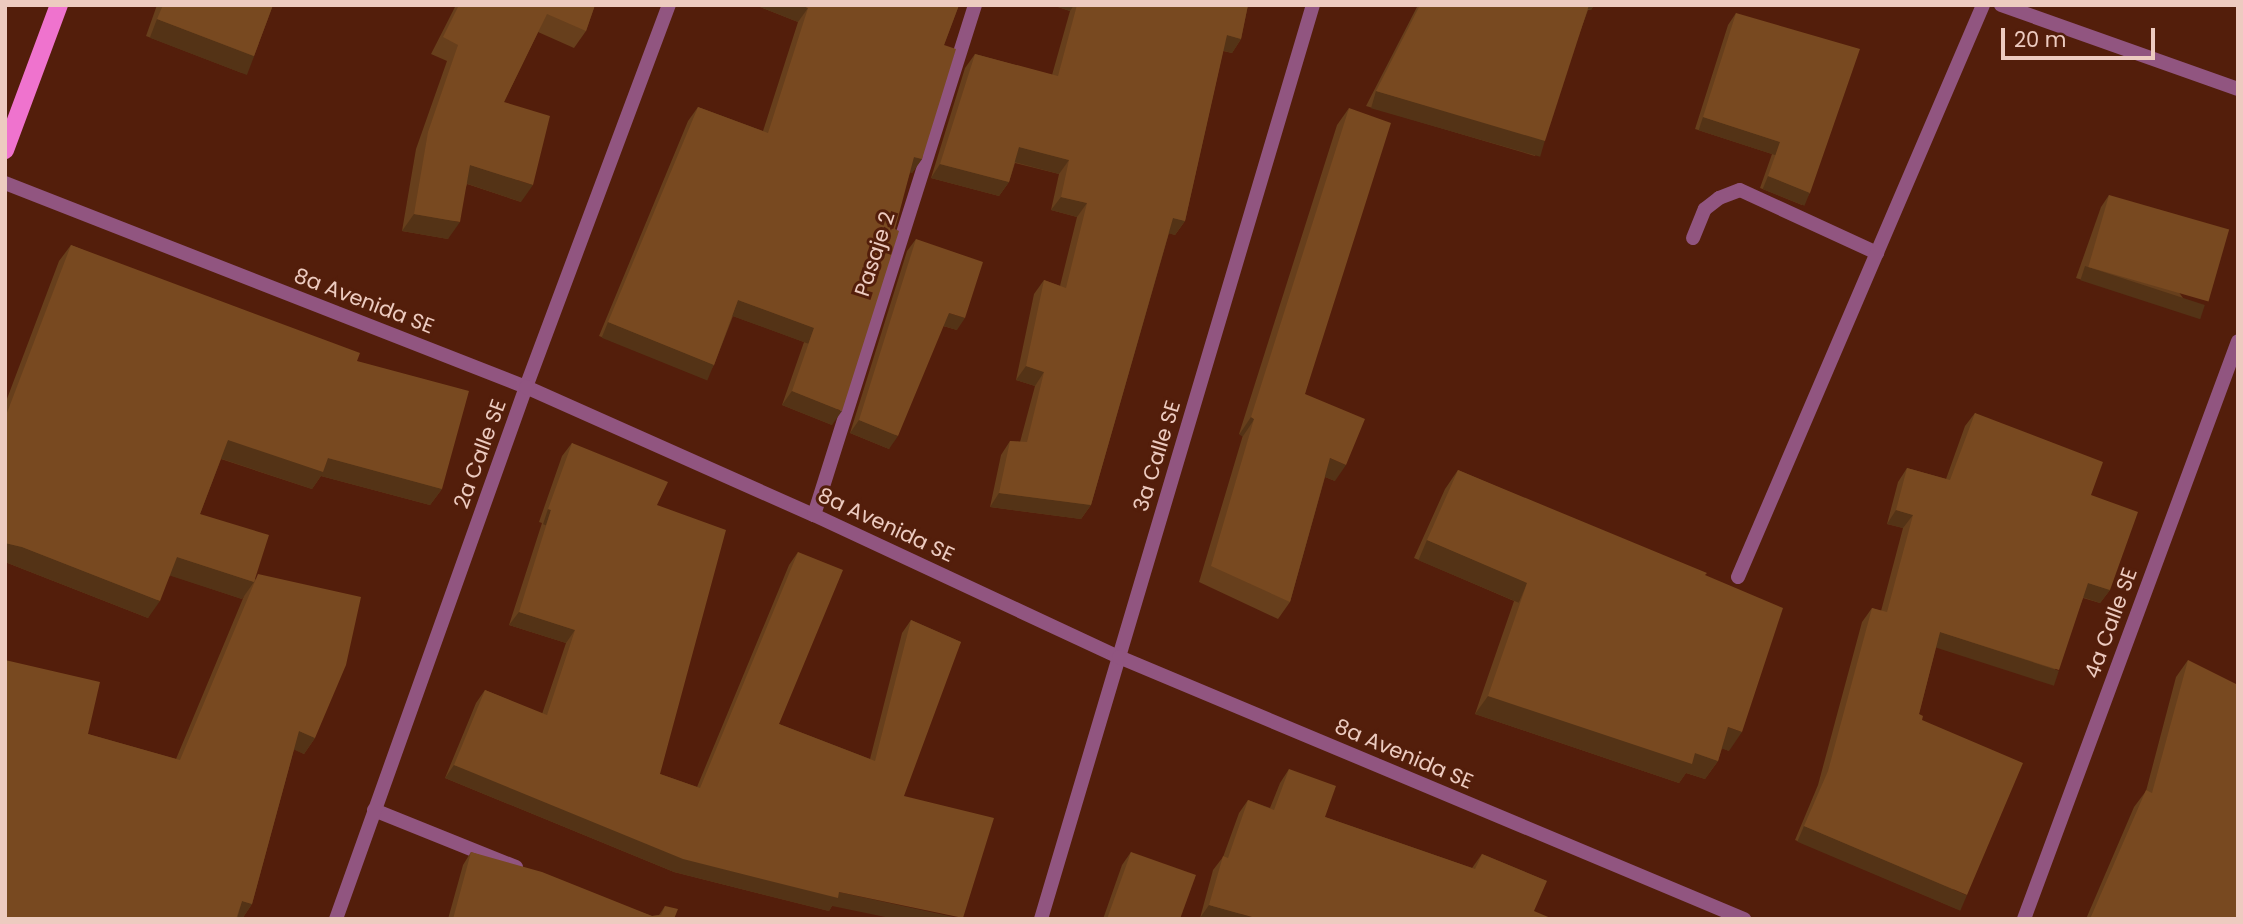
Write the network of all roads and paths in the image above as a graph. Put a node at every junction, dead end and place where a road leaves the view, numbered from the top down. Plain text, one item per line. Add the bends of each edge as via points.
1 (59, 5) edge
2 (669, 5) edge
3 (975, 5) edge
4 (1313, 5) edge
5 (1983, 5) edge
6 (2001, 5) edge
7 (2238, 89) edge
8 (5, 150) edge
9 (5, 183) edge
10 (1692, 237) dead end
11 (1877, 253) junction
12 (2238, 341) edge
13 (526, 387) junction
14 (814, 515) junction
15 (1738, 577) dead end
16 (1119, 657) junction
17 (374, 810) junction
18 (530, 872) edge
19 (335, 919) edge
20 (1041, 919) edge
21 (1744, 919) edge
22 (2024, 919) edge

1 - 8 main road
2 - 13 street, 2a Calle SE
3 - 14 street, Pasaje 2
4 - 16 street, 3a Calle SE
5 - 11 street
6 - 7 street
9 - 13 street, 8a Avenida SE
10 - 11 street via 1705,209 1740,190
11 - 15 street
12 - 22 street, 4a Calle SE
13 - 14 street, 8a Avenida SE
13 - 17 street, 2a Calle SE
14 - 16 street, 8a Avenida SE
16 - 20 street, 3a Calle SE
16 - 21 street, 8a Avenida SE
17 - 18 street
17 - 19 street, 2a Calle SE

